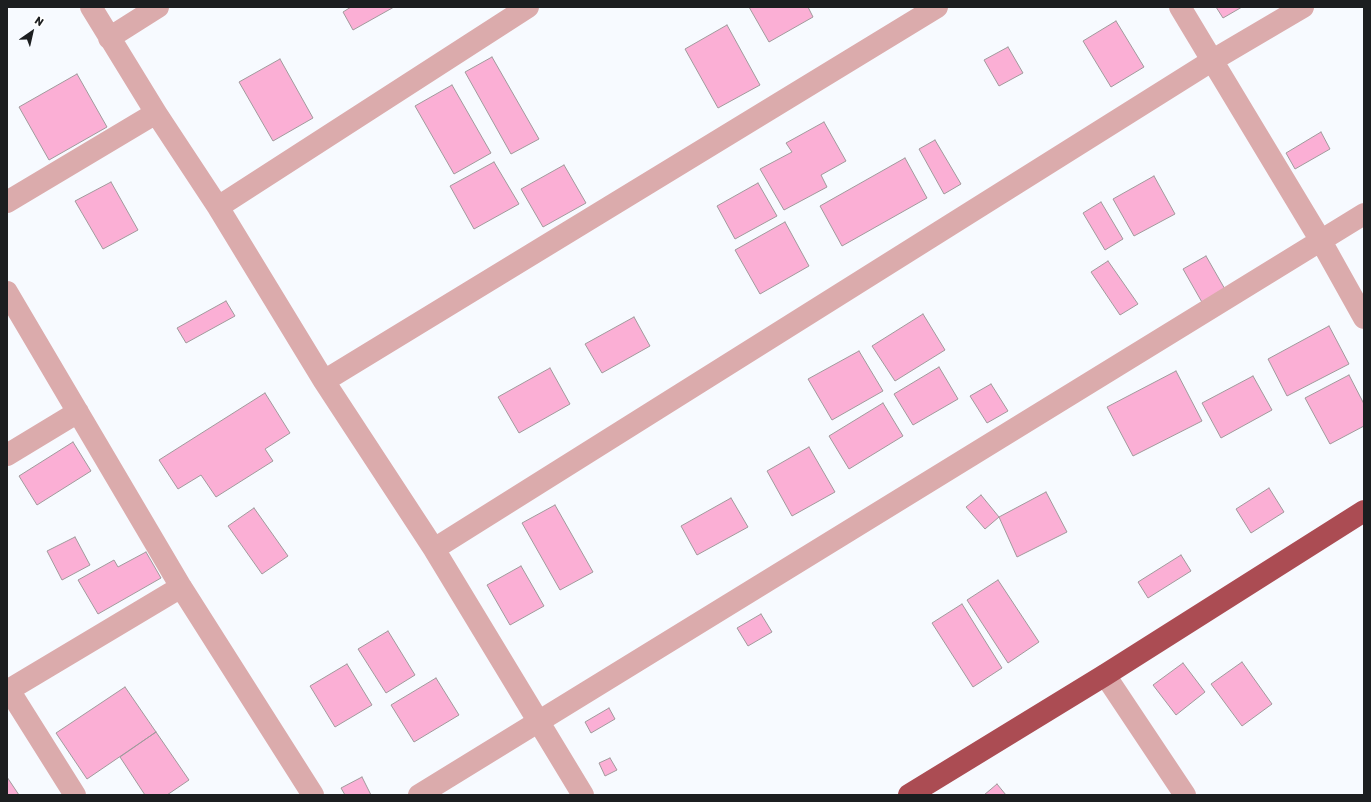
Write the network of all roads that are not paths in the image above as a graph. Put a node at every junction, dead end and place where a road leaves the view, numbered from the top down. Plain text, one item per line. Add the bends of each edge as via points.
1 (91, 7) edge
2 (158, 7) edge
3 (528, 7) edge
4 (937, 7) edge
5 (1180, 7) edge
6 (1303, 7) edge
7 (109, 38) junction
8 (1213, 60) junction
9 (156, 113) junction
10 (7, 202) edge
11 (218, 207) junction
12 (1364, 214) edge
13 (1321, 240) junction
14 (7, 292) edge
15 (1364, 318) edge
16 (324, 381) junction
17 (78, 412) junction
18 (7, 455) edge
19 (1364, 511) edge
20 (434, 549) junction
21 (181, 586) junction
22 (1105, 675) junction
23 (8, 690) edge
24 (538, 721) junction
25 (75, 795) edge
26 (313, 795) edge
27 (419, 795) edge
28 (583, 795) edge
29 (909, 795) edge
30 (1185, 795) edge

1 - 7 street
2 - 7 street
3 - 11 street
4 - 16 street
5 - 8 street
6 - 8 street
7 - 9 street
8 - 13 street
8 - 20 street
9 - 10 street
9 - 11 street
11 - 16 street
12 - 13 street
13 - 15 street
13 - 24 street
14 - 17 street
16 - 20 street
17 - 18 street
17 - 21 street
19 - 22 highway
20 - 24 street
21 - 23 street
21 - 26 street
22 - 29 highway
22 - 30 street
23 - 25 street
24 - 27 street
24 - 28 street

